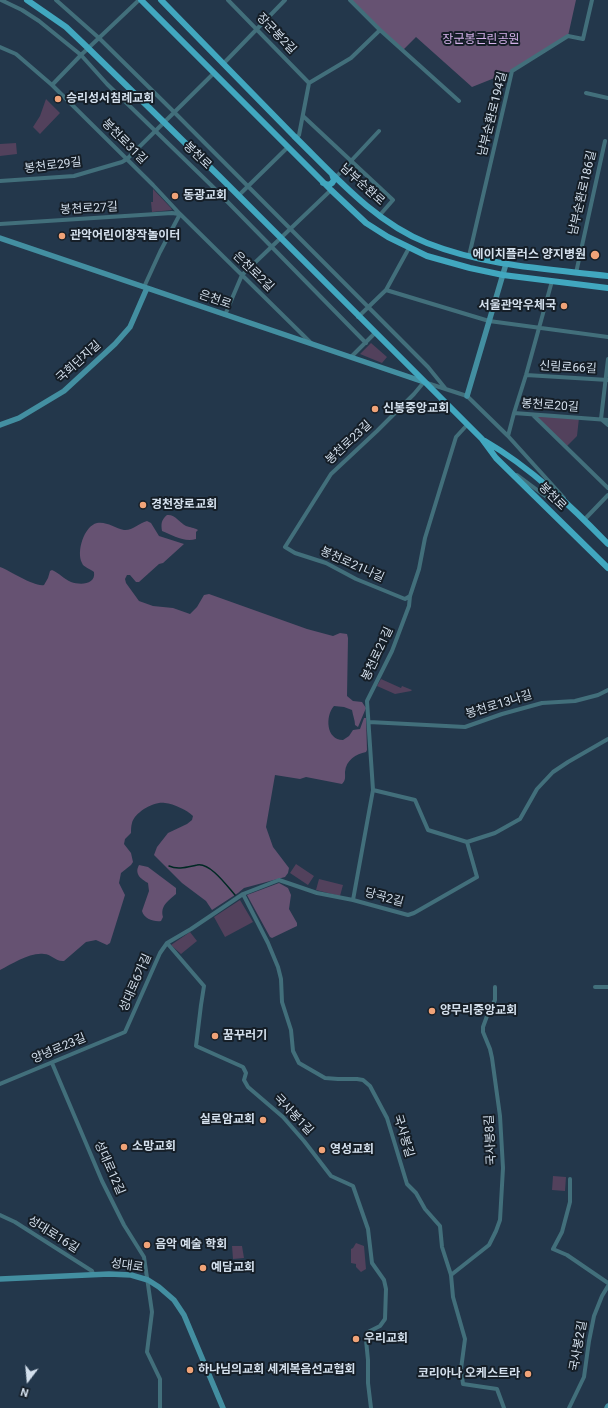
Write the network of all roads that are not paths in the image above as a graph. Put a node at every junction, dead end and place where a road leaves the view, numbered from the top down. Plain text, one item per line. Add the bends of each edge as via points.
1 (1, 0) edge
2 (27, 0) edge
3 (56, 0) edge
4 (140, 0) edge
5 (161, 0) edge
6 (228, 0) edge
7 (285, 0) edge
8 (350, 0) edge
9 (592, 0) edge
10 (257, 29) junction
11 (380, 30) junction
12 (99, 38) junction
13 (0, 47) edge
14 (88, 48) junction
15 (81, 55) junction
16 (223, 64) junction
17 (232, 73) junction
18 (214, 74) junction
19 (222, 81) junction
20 (309, 83) junction
21 (52, 85) junction
22 (586, 93) dead end
23 (608, 98) edge
24 (459, 101) dead end
25 (175, 113) junction
26 (303, 116) junction
27 (164, 123) junction
28 (379, 131) dead end
29 (155, 132) junction
30 (297, 138) junction
31 (605, 141) dead end
32 (287, 148) junction
33 (126, 159) junction
34 (351, 161) junction
35 (334, 175) junction
36 (0, 181) edge
37 (323, 183) junction
38 (249, 186) junction
39 (331, 190) junction
40 (238, 196) junction
41 (180, 214) junction
42 (379, 216) junction
43 (0, 224) edge
44 (291, 229) junction
45 (0, 238) edge
46 (281, 238) junction
47 (271, 247) junction
48 (409, 248) junction
49 (469, 256) junction
50 (506, 264) junction
51 (576, 273) junction
52 (242, 275) junction
53 (503, 275) junction
54 (608, 276) edge
55 (552, 281) junction
56 (146, 288) junction
57 (608, 288) edge
58 (386, 290) junction
59 (368, 307) junction
60 (225, 315) junction
61 (358, 317) junction
62 (489, 321) junction
63 (539, 328) junction
64 (375, 333) junction
65 (608, 337) edge
66 (366, 343) junction
67 (312, 344) junction
68 (351, 357) junction
69 (608, 359) edge
70 (526, 375) junction
71 (607, 380) edge
72 (424, 382) junction
73 (445, 388) junction
74 (467, 396) junction
75 (514, 413) junction
76 (533, 415) junction
77 (602, 420) junction
78 (608, 420) edge
79 (0, 425) edge
80 (467, 425) junction
81 (608, 425) edge
82 (508, 436) junction
83 (482, 439) junction
84 (510, 470) junction
85 (553, 484) junction
86 (608, 488) edge
87 (608, 495) edge
88 (562, 500) junction
89 (574, 509) junction
90 (584, 520) junction
91 (608, 544) edge
92 (285, 547) joint
93 (608, 568) edge
94 (410, 596) junction
95 (608, 690) edge
96 (369, 722) junction
97 (608, 739) edge
98 (372, 790) junction
99 (467, 842) junction
100 (243, 894) junction
101 (353, 900) junction
102 (167, 943) junction
103 (595, 986) dead end
104 (495, 987) dead end
105 (608, 987) edge
106 (126, 1032) joint
107 (52, 1063) junction
108 (0, 1084) edge
109 (570, 1179) dead end
110 (0, 1215) edge
111 (93, 1274) junction
112 (451, 1274) junction
113 (0, 1280) edge
114 (148, 1280) junction
115 (608, 1283) edge
116 (608, 1286) edge
117 (160, 1408) edge
118 (223, 1408) edge
119 (371, 1408) edge
120 (504, 1408) edge
121 (569, 1408) edge

1 - 15 street, 봉천로 via 39,21
2 - 14 main road, 봉천로 via 66,27
3 - 12 street
4 - 12 street, 남부순환로
4 - 18 main road, 남부순환로
5 - 16 main road, 남부순환로
6 - 10 street, 장군봉2길
7 - 10 street
8 - 11 street
9 - 49 street, 남부순환로194길 via 583,39 568,36 512,71
10 - 16 street
10 - 20 street, 장군봉2길
11 - 20 street via 351,58
11 - 24 street
12 - 14 street, 남부순환로
12 - 25 street
13 - 21 street, 봉천로31길 via 16,54
14 - 15 street
14 - 27 main road, 봉천로
15 - 21 street
15 - 29 street, 봉천로
16 - 17 main road, 남부순환로
17 - 19 main road via 226,70 222,72
17 - 30 main road, 남부순환로
18 - 19 main road, 남부순환로
18 - 25 street
19 - 32 main road, 남부순환로
20 - 26 street
21 - 33 street, 봉천로31길
22 - 23 street
25 - 27 street
25 - 38 street
26 - 30 street
26 - 34 street
27 - 29 street, 봉천로29길
27 - 40 main road, 봉천로
28 - 34 street
29 - 33 street, 봉천로29길
29 - 47 street, 봉천로
30 - 35 main road, 남부순환로
31 - 51 street, 남부순환로186길
32 - 37 main road, 남부순환로
32 - 38 street
33 - 36 street, 봉천로29길 via 74,176
33 - 41 street, 봉천로31길
34 - 35 street
34 - 42 street via 393,200
35 - 37 main road via 334,182 329,185
35 - 42 main road, 남부순환로
37 - 39 main road, 남부순환로
38 - 40 street
38 - 44 street
39 - 44 street, 남부순환로
39 - 48 main road, 남부순환로 via 366,223
40 - 46 main road, 봉천로
41 - 43 street, 봉천로27길
41 - 52 street, 은천로2길
41 - 56 street via 160,252
42 - 49 main road, 남부순환로 via 426,243
44 - 46 street, 남부순환로
44 - 59 street
45 - 56 street, 은천로
46 - 47 street, 남부순환로
46 - 61 main road, 봉천로
47 - 52 street, 남부순환로
47 - 66 street, 봉천로
48 - 53 main road, 남부순환로 via 449,263
48 - 58 street
49 - 50 main road, 남부순환로
50 - 51 main road, 남부순환로
50 - 53 street
51 - 54 main road, 남부순환로
52 - 60 street
52 - 67 street, 은천로2길
53 - 55 main road, 남부순환로
53 - 62 street
55 - 57 main road, 남부순환로
55 - 63 street
56 - 60 street, 은천로
56 - 79 street, 국회단지길 via 130,327 115,344 64,391 19,418
58 - 59 street
58 - 62 street
59 - 61 street
59 - 73 street via 428,367
60 - 67 street, 은천로
61 - 64 main road, 봉천로
62 - 63 street
62 - 74 street
63 - 65 street
63 - 70 street
64 - 66 street
64 - 72 main road, 봉천로
66 - 68 street
67 - 68 street, 은천로
68 - 72 street, 은천로
69 - 71 street
70 - 71 street, 신림로66길
70 - 75 street
71 - 77 street
72 - 73 street
72 - 80 main road, 봉천로
72 - 92 street, 봉천로23길 via 331,474
73 - 74 street
74 - 82 street
75 - 76 street, 봉천로20길
75 - 82 street, 봉천로20길
76 - 77 street, 봉천로20길
76 - 86 street
77 - 78 street, 봉천로20길
77 - 81 street
80 - 83 main road, 봉천로
80 - 94 street, 봉천로21길 via 456,437
82 - 85 street
83 - 84 main road, 봉천로 via 496,458
83 - 88 main road, 봉천로 via 503,452
84 - 88 street via 556,504 560,504
84 - 93 main road, 봉천로
85 - 88 street
85 - 89 street
87 - 90 street
88 - 89 main road, 봉천로
89 - 90 main road, 봉천로
90 - 91 main road, 봉천로
92 - 94 street, 봉천로21나길 via 405,599
94 - 96 street, 봉천로21길 via 409,606 392,651 367,701
95 - 96 street, 봉천로13나길 via 575,701 538,704 465,727
96 - 98 street, 봉천로21길
97 - 99 street via 553,772 537,789 520,819 495,833
98 - 99 street via 415,800 428,830
98 - 101 street, 봉천로21길
99 - 101 street, 당곡2길 via 477,877 414,913 408,915
100 - 101 street, 당곡2길 via 279,880
100 - 102 street
100 - 112 street, 국사봉길 via 278,967 282,1002 292,1030 293,1051 299,1063 325,1078 357,1079 370,1086 388,1118 407,1184 440,1226 442,1247
102 - 106 street, 성대로6가길 via 160,952
102 - 119 street, 국사봉1길 via 204,986 196,1046 243,1067 246,1073 244,1080 248,1087 287,1122 331,1176 353,1186 356,1192 368,1229 372,1263 384,1280 386,1289 385,1319 380,1326 368,1332 366,1340
103 - 105 street
104 - 112 street, 국사봉8길 via 495,1000 483,1032 492,1058 500,1116 503,1168 500,1220 489,1245
106 - 107 street, 양녕로23길
107 - 108 street, 양녕로23길
107 - 114 street, 성대로12길 via 102,1181 124,1225 144,1257
109 - 115 street via 570,1202 562,1232 553,1249 567,1255
110 - 111 street, 성대로16길 via 15,1222
111 - 113 street, 성대로
111 - 114 street, 성대로 via 131,1276
112 - 120 street, 국사봉길 via 453,1297 465,1340 461,1369 463,1384 497,1389
114 - 117 street, 성대로12길 via 152,1312 147,1352 160,1379
114 - 118 street, 성대로 via 174,1300 184,1315
116 - 121 street, 국사봉2길 via 594,1316 584,1377

